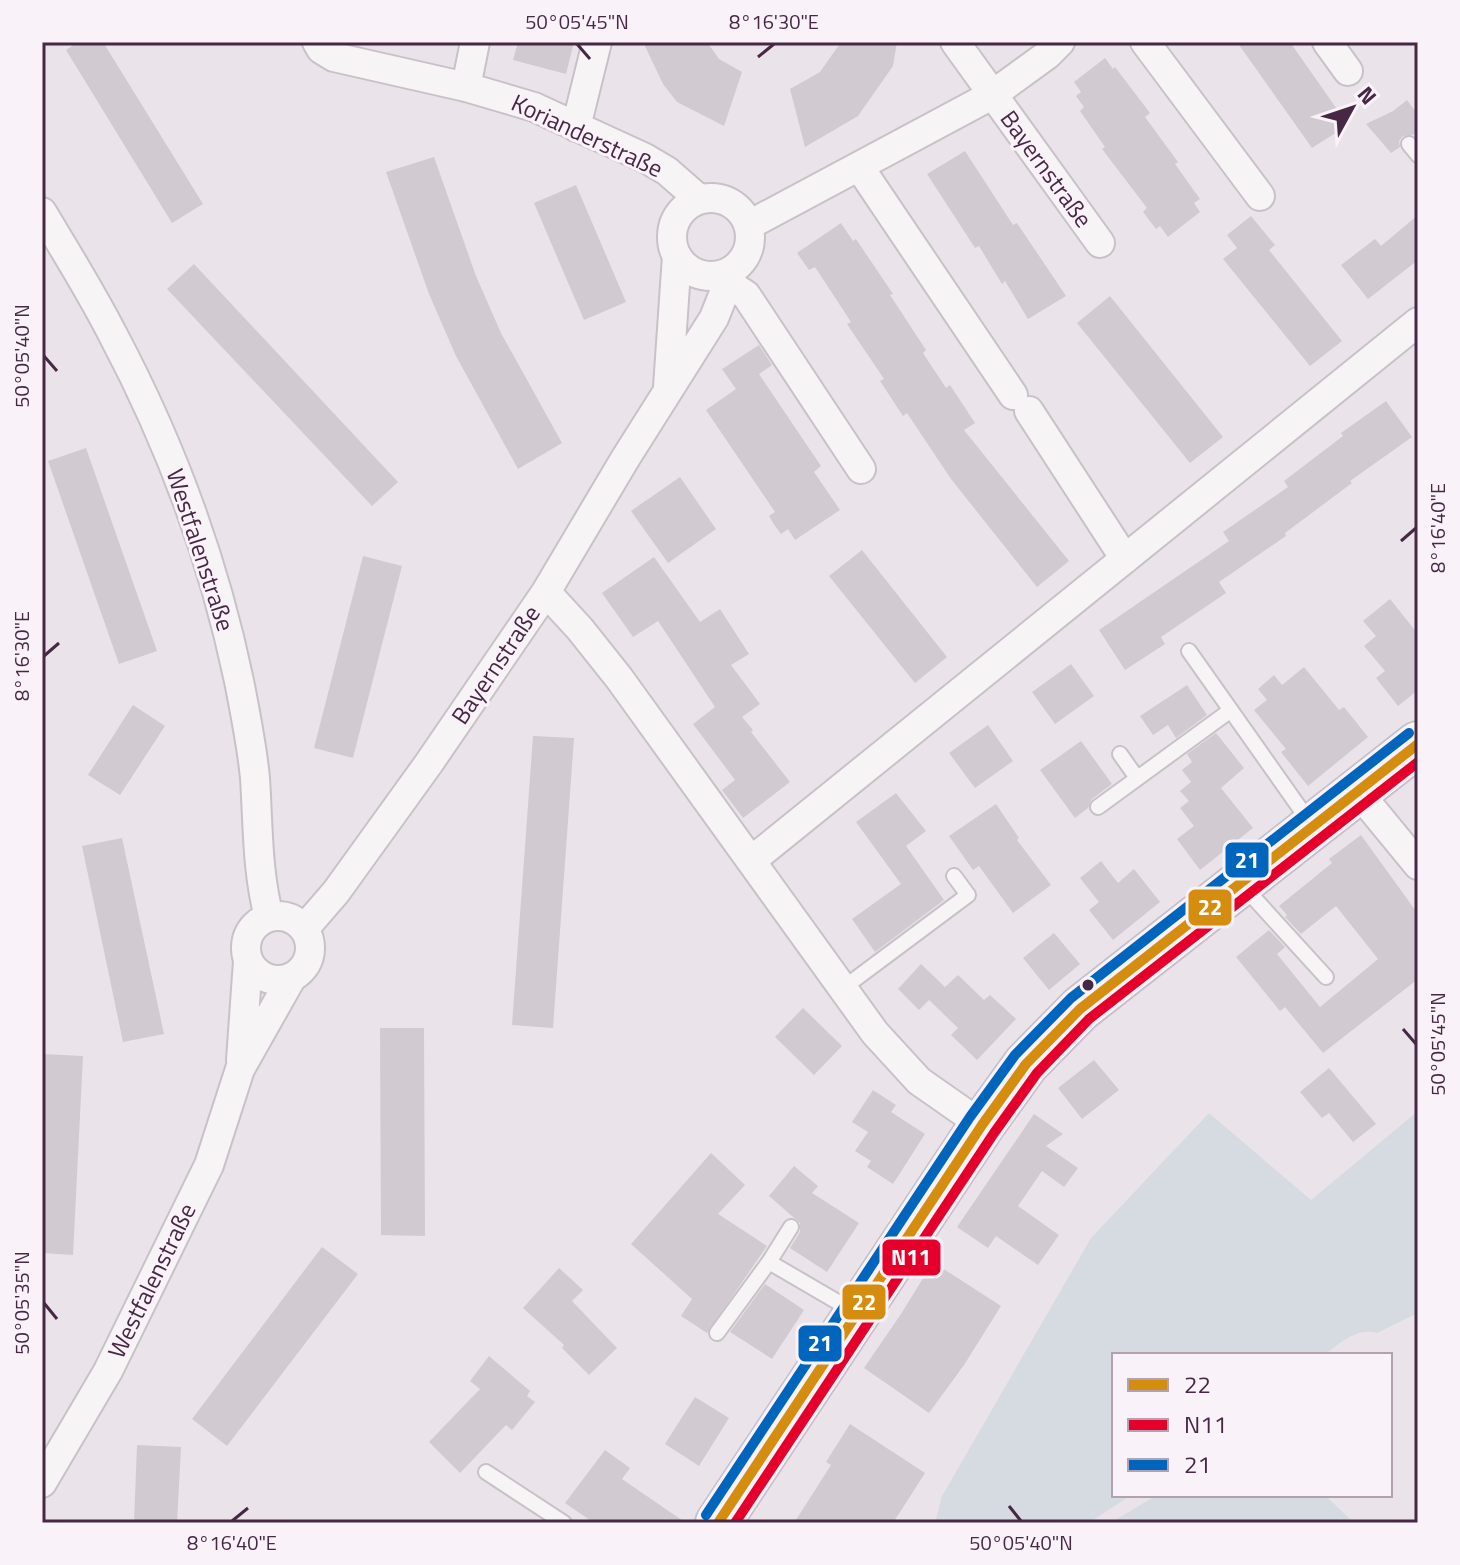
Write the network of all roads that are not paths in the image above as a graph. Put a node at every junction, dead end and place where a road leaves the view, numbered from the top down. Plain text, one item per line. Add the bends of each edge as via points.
1 (317, 42) edge
2 (475, 42) edge
3 (597, 42) edge
4 (955, 42) edge
5 (1060, 42) edge
6 (1145, 42) edge
7 (1327, 42) edge
8 (1348, 71) dead end
9 (466, 87) junction
10 (992, 95) junction
11 (576, 127) junction
12 (860, 168) junction
13 (1260, 196) dead end
14 (699, 199) junction
15 (42, 212) edge
16 (749, 225) junction
17 (1100, 243) dead end
18 (677, 256) junction
19 (731, 277) junction
20 (1418, 322) edge
21 (668, 388) junction
22 (861, 469) dead end
23 (1125, 559) junction
24 (546, 592) junction
25 (1189, 651) dead end
26 (1231, 710) junction
27 (1418, 744) edge
28 (1120, 754) dead end
29 (1137, 778) junction
30 (1358, 792) junction
31 (1098, 807) dead end
32 (1314, 828) junction
33 (751, 861) junction
34 (1418, 865) edge
35 (954, 876) dead end
36 (1241, 883) junction
37 (269, 917) junction
38 (304, 929) junction
39 (248, 961) junction
40 (292, 977) junction
41 (1326, 977) dead end
42 (842, 989) junction
43 (240, 1069) junction
44 (982, 1125) junction
45 (791, 1227) dead end
46 (769, 1262) junction
47 (857, 1314) junction
48 (717, 1333) dead end
49 (486, 1472) dead end
50 (42, 1483) edge
51 (564, 1523) edge
52 (718, 1523) edge

1 - 9 street, Korianderstraße via 334,57
2 - 9 street
3 - 11 street
4 - 10 street
5 - 10 street, Bayernstraße
6 - 13 street
7 - 8 street
9 - 11 street, Korianderstraße via 534,107
10 - 12 street, Bayernstraße
10 - 17 street, Bayernstraße
11 - 14 street, Korianderstraße via 645,158
12 - 16 street, Bayernstraße
12 - 23 street
14 - 16 street via 724,199 744,214
14 - 18 street via 675,222
15 - 37 street, Westfalenstraße via 125,359 199,538 239,683 255,773
16 - 19 street via 748,251
18 - 19 street via 685,266 708,276
18 - 21 street, Bayernstraße
19 - 21 street, Bayernstraße via 714,318
19 - 22 street
20 - 23 street
21 - 24 street, Bayernstraße
23 - 33 street
24 - 33 street via 619,678
24 - 38 street, Bayernstraße via 345,879
25 - 26 lane
26 - 29 lane
26 - 32 lane
27 - 30 main road
28 - 29 lane
29 - 31 lane
30 - 32 main road
30 - 34 street
32 - 36 main road
33 - 42 street
35 - 42 lane via 968,895
36 - 41 lane
36 - 44 main road via 1080,1009 1026,1064
37 - 38 street via 288,917
37 - 39 street via 246,939
38 - 40 street via 310,950
39 - 40 street via 272,980
39 - 43 street, Westfalenstraße
40 - 43 street, Westfalenstraße
42 - 44 street via 919,1081
43 - 50 street, Westfalenstraße via 209,1165 108,1371
44 - 47 main road
45 - 46 lane
46 - 47 lane
46 - 48 lane
47 - 52 main road
49 - 51 lane

